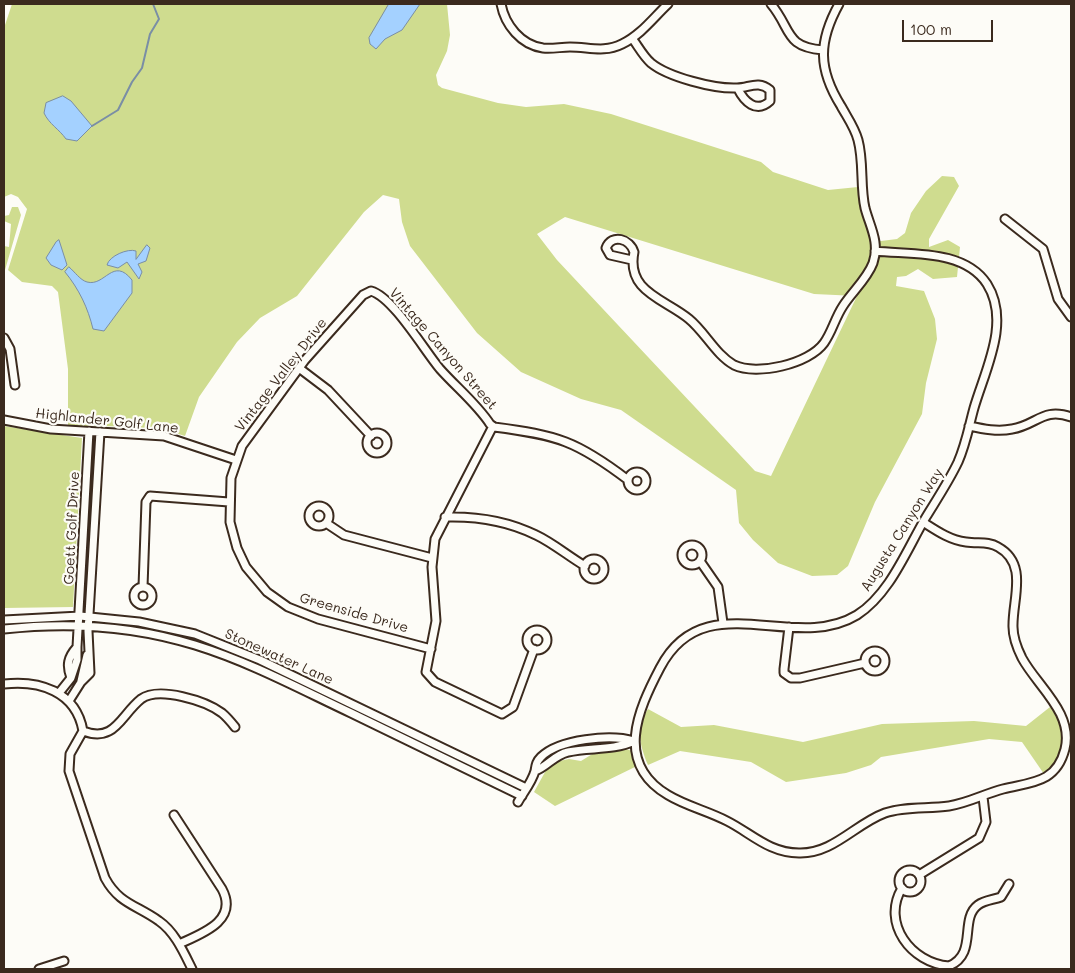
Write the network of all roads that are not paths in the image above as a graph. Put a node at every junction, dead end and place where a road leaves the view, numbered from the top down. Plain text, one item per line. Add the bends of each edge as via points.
1 (501, 4) edge
2 (668, 4) edge
3 (771, 4) edge
4 (839, 4) edge
5 (632, 38) junction
6 (823, 50) junction
7 (738, 88) junction
8 (1005, 218) dead end
9 (876, 251) junction
10 (632, 260) dead end
11 (373, 292) joint
12 (1071, 317) edge
13 (4, 338) edge
14 (8, 357) edge
15 (299, 368) junction
16 (16, 385) dead end
17 (1071, 418) edge
18 (4, 420) edge
19 (493, 426) junction
20 (969, 426) junction
21 (89, 431) junction
22 (100, 432) junction
23 (371, 436) dead end
24 (236, 460) junction
25 (628, 480) dead end
26 (229, 502) junction
27 (446, 516) junction
28 (923, 522) junction
29 (326, 523) dead end
30 (432, 558) junction
31 (700, 561) dead end
32 (585, 566) dead end
33 (143, 587) dead end
34 (80, 616) junction
35 (89, 617) junction
36 (4, 620) edge
37 (723, 623) junction
38 (79, 626) junction
39 (88, 627) junction
40 (789, 627) junction
41 (4, 629) edge
42 (432, 648) junction
43 (534, 649) dead end
44 (865, 664) dead end
45 (4, 684) edge
46 (59, 692) junction
47 (69, 701) junction
48 (235, 727) dead end
49 (83, 730) junction
50 (634, 741) junction
51 (1068, 753) edge
52 (526, 788) junction
53 (983, 797) junction
54 (174, 816) dead end
55 (919, 875) junction
56 (1009, 884) dead end
57 (902, 888) junction
58 (179, 944) junction
59 (64, 960) dead end
60 (39, 969) edge
61 (192, 969) edge

1 - 5 street via 514,32 542,48 604,49
2 - 5 street
3 - 6 street via 795,42 810,49
4 - 6 street via 830,20
5 - 7 street via 650,62 661,70 697,83
6 - 9 street via 828,83 858,139 863,200 874,231
7 - 7 street via 749,104 761,106 770,101 770,90 765,86 751,84
8 - 12 street via 1043,249 1058,299
9 - 10 street via 871,267 839,312 825,342 813,354 768,369 742,368 726,359 689,319 644,288 636,278
9 - 20 street, Augusta Canyon Way via 960,261 986,282 994,305 996,332
11 - 15 street, Vintage Valley Drive via 363,295
11 - 19 street, Vintage Canyon Street via 380,295 408,326 440,368
13 - 14 street
14 - 16 street
15 - 23 street via 328,390
15 - 24 street, Vintage Valley Drive via 251,432
17 - 20 street via 1048,414 1020,427 1002,430
18 - 21 street, Highlander Golf Lane via 51,429
19 - 25 street, Vintage Canyon Street via 534,431 574,444
19 - 27 street
20 - 28 street, Augusta Canyon Way via 958,462
21 - 22 street, Highlander Golf Lane
21 - 34 street, Goett Golf Drive
22 - 24 street, Highlander Golf Lane via 164,436
22 - 35 street, Goett Golf Drive
24 - 26 street, Greenside Drive
26 - 33 street via 154,495 148,499
26 - 42 street, Greenside Drive via 231,530 242,558 253,576 274,597 308,616
27 - 30 street via 435,539
27 - 32 street via 487,519 523,529
28 - 40 street, Augusta Canyon Way via 886,586 863,610 848,620 824,628
28 - 51 street via 956,540 991,543 1004,550 1013,561 1017,582 1013,621 1015,641 1024,662 1060,713
29 - 30 street via 344,535
30 - 42 street via 436,612
31 - 37 street via 718,587
34 - 35 street, Stonewater Lane
34 - 36 street, Stonewater Lane
34 - 38 street, Goett Golf Drive
35 - 39 street, Goett Golf Drive
35 - 52 street, Stonewater Lane via 156,625 216,642
37 - 40 street, Augusta Canyon Way
37 - 50 street, Augusta Canyon Way via 695,632 671,651 640,711
38 - 39 street, Stonewater Lane
38 - 41 street, Stonewater Lane
38 - 46 street, Goett Golf Drive via 77,660 71,678
39 - 47 street, Goett Golf Drive via 81,682
39 - 52 street, Stonewater Lane via 160,636 237,660 520,799
40 - 44 street via 784,673 791,678
42 - 43 street via 427,676 498,713 509,711 515,703
45 - 46 street via 32,683
46 - 47 street
47 - 49 street
48 - 49 street via 221,712 164,692 142,698 112,730 104,734 94,735
49 - 58 street via 70,754 69,771 105,878 113,893 161,922
50 - 52 street via 624,746 568,752 553,758 535,772
50 - 53 street via 644,772 665,794 727,821 768,846 789,852 806,853 824,848 884,813 949,806
51 - 53 street via 1053,772 1040,781
53 - 55 street via 986,822 978,838
54 - 58 street via 226,900 221,920 214,928
55 - 57 street via 921,884 917,890 911,892
55 - 57 street via 910,870 904,873 900,882
56 - 57 street via 1001,897 981,903 973,910 965,950 959,960 949,966 935,963 918,953 898,932 895,904
58 - 61 street
59 - 60 street

